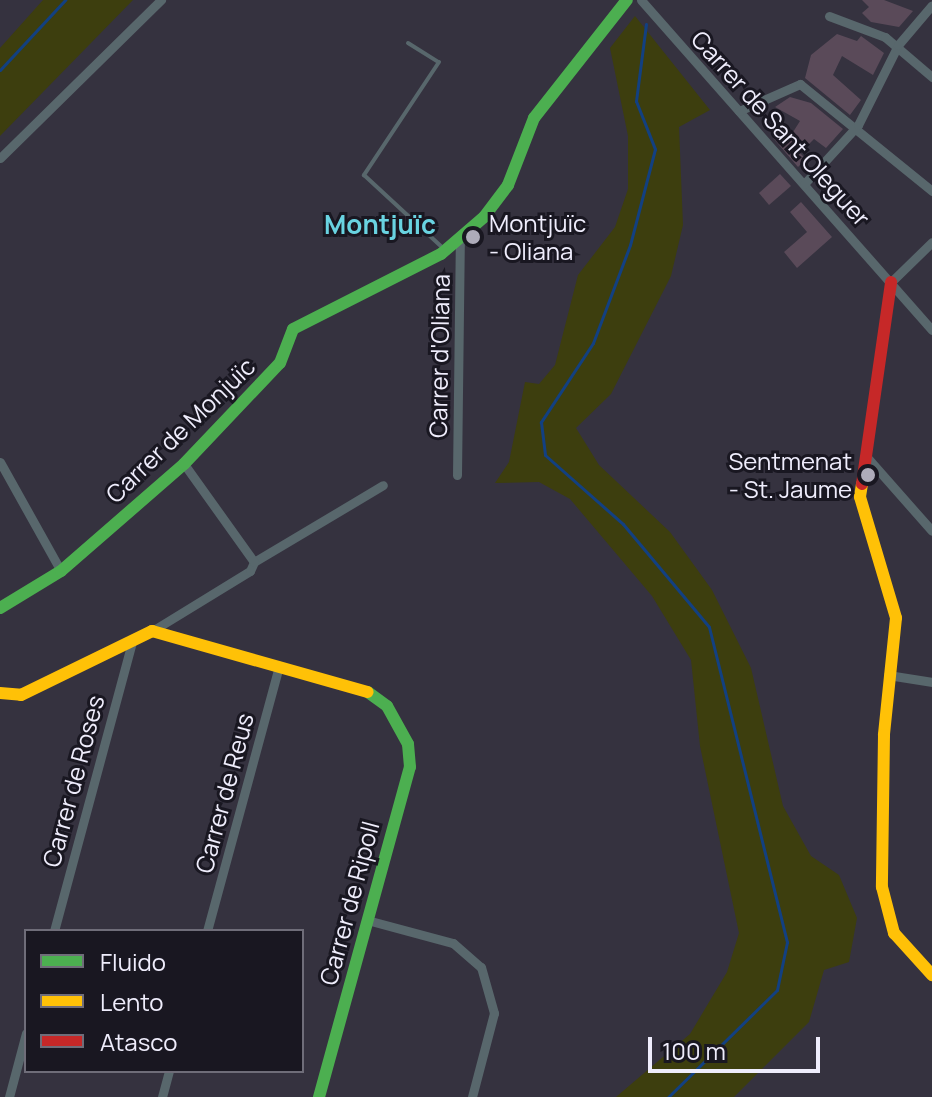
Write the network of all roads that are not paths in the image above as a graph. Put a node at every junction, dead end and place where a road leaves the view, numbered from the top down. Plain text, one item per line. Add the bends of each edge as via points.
1 (161, 0) edge
2 (627, 0) edge
3 (641, 0) edge
4 (932, 5) edge
5 (829, 16) dead end
6 (408, 43) dead end
7 (896, 52) junction
8 (932, 77) edge
9 (739, 111) junction
10 (858, 125) junction
11 (0, 158) edge
12 (804, 184) junction
13 (932, 191) edge
14 (460, 238) junction
15 (932, 242) edge
16 (445, 251) junction
17 (891, 282) junction
18 (932, 330) edge
19 (865, 455) junction
20 (0, 462) edge
21 (184, 464) junction
22 (457, 475) dead end
23 (383, 485) dead end
24 (932, 531) edge
25 (254, 562) junction
26 (61, 571) junction
27 (0, 608) edge
28 (152, 631) junction
29 (132, 641) junction
30 (279, 666) junction
31 (888, 675) junction
32 (932, 682) edge
33 (0, 693) edge
34 (367, 920) junction
35 (55, 929) edge
36 (208, 929) edge
37 (932, 975) edge
38 (24, 1041) edge
39 (168, 1073) edge
40 (9, 1097) edge
41 (162, 1097) edge
42 (319, 1097) edge
43 (472, 1097) edge

1 - 11 street
2 - 14 street, Carrer de Monjuïc via 534,118 508,185
3 - 9 street, Carrer de Sant Oleguer
4 - 7 street
5 - 7 street via 885,37
6 - 16 lane, Carrer d'Oliana via 439,62 364,175
7 - 8 street
7 - 10 street
9 - 10 street via 800,84
9 - 12 street, Carrer de Sant Oleguer
10 - 12 street
10 - 13 street
12 - 17 street, Carrer de Sant Oleguer
14 - 16 street, Carrer de Monjuïc
14 - 22 street, Carrer d'Oliana
15 - 17 street
16 - 21 street, Carrer de Monjuïc via 293,329 280,363
17 - 18 street, Carrer de Sant Oleguer
17 - 19 street
19 - 24 street
19 - 31 street via 860,497 896,618
20 - 26 street
21 - 25 street
21 - 26 street, Carrer de Monjuïc
23 - 25 street
25 - 28 street via 250,571
26 - 27 street, Carrer de Monjuïc
28 - 29 street
28 - 30 street
29 - 33 street via 21,695
29 - 35 street, Carrer de Roses
30 - 34 street, Carrer de Ripoll via 365,690 398,721 410,767
30 - 36 street, Carrer de Reus
31 - 32 street
31 - 37 street via 882,887 894,933
34 - 42 street, Carrer de Ripoll
34 - 43 street via 453,943 481,967 494,1013
38 - 40 street
39 - 41 street

